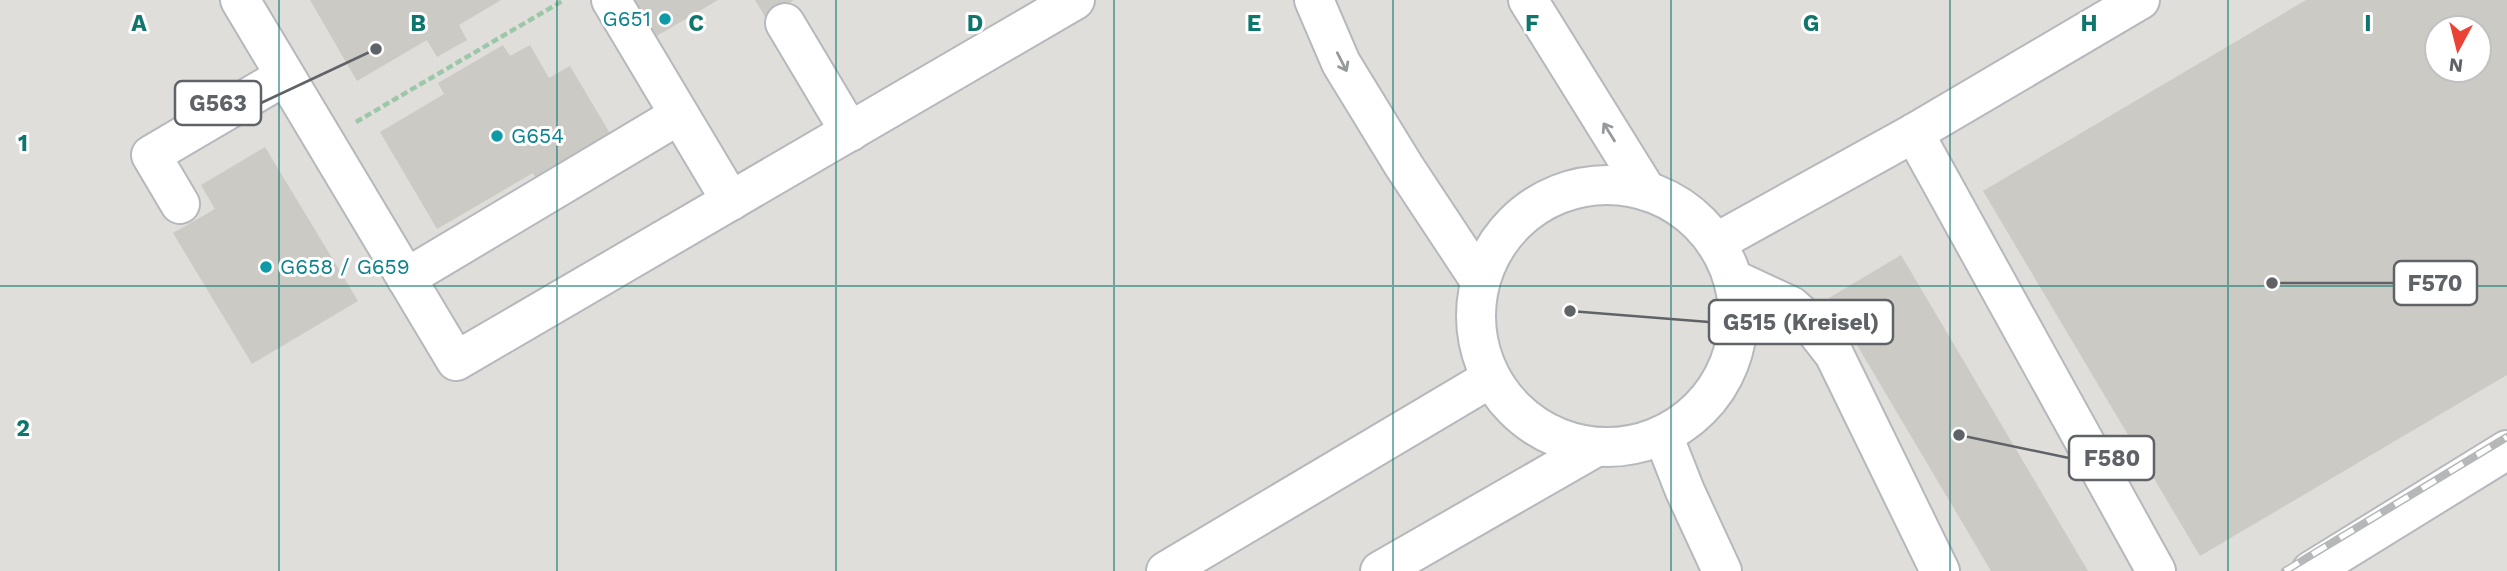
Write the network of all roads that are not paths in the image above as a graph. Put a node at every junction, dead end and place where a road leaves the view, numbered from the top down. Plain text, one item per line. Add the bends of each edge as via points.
1 (240, 0) edge
2 (611, 0) edge
3 (1075, 0) edge
4 (1314, 0) edge
5 (1528, 0) edge
6 (2140, 0) edge
7 (785, 23) dead end
8 (285, 76) junction
9 (680, 115) junction
10 (850, 132) junction
11 (1914, 133) junction
12 (1646, 190) junction
13 (731, 201) junction
14 (180, 204) dead end
15 (1717, 242) junction
16 (406, 278) junction
17 (1734, 280) junction
18 (1480, 281) junction
19 (1491, 378) junction
20 (1663, 435) junction
21 (1596, 447) junction
22 (2507, 450) edge
23 (1166, 571) edge
24 (1380, 571) edge
25 (1722, 571) edge
26 (1940, 571) edge
27 (2156, 571) edge
28 (2311, 571) edge

1 - 8 street
2 - 9 street
3 - 10 street
4 -> 18 street via 1341,63
12 -> 5 street
6 - 11 street
7 - 10 street
8 - 14 street via 150,155
8 - 16 street
9 - 13 street
9 - 16 street
10 - 13 street
11 - 15 street
11 - 27 street
12 - 15 street via 1699,220
12 - 18 street via 1613,184 1590,186 1534,206 1508,229
13 - 16 street via 456,361
15 - 17 street
17 - 20 street via 1739,314 1735,350 1719,387 1699,411
17 - 26 street via 1791,306 1834,354
18 - 19 street via 1478,342
19 - 21 street via 1512,406 1542,430
19 - 23 street
20 - 21 street via 1625,446
20 - 25 street
21 - 24 street
22 - 28 street

